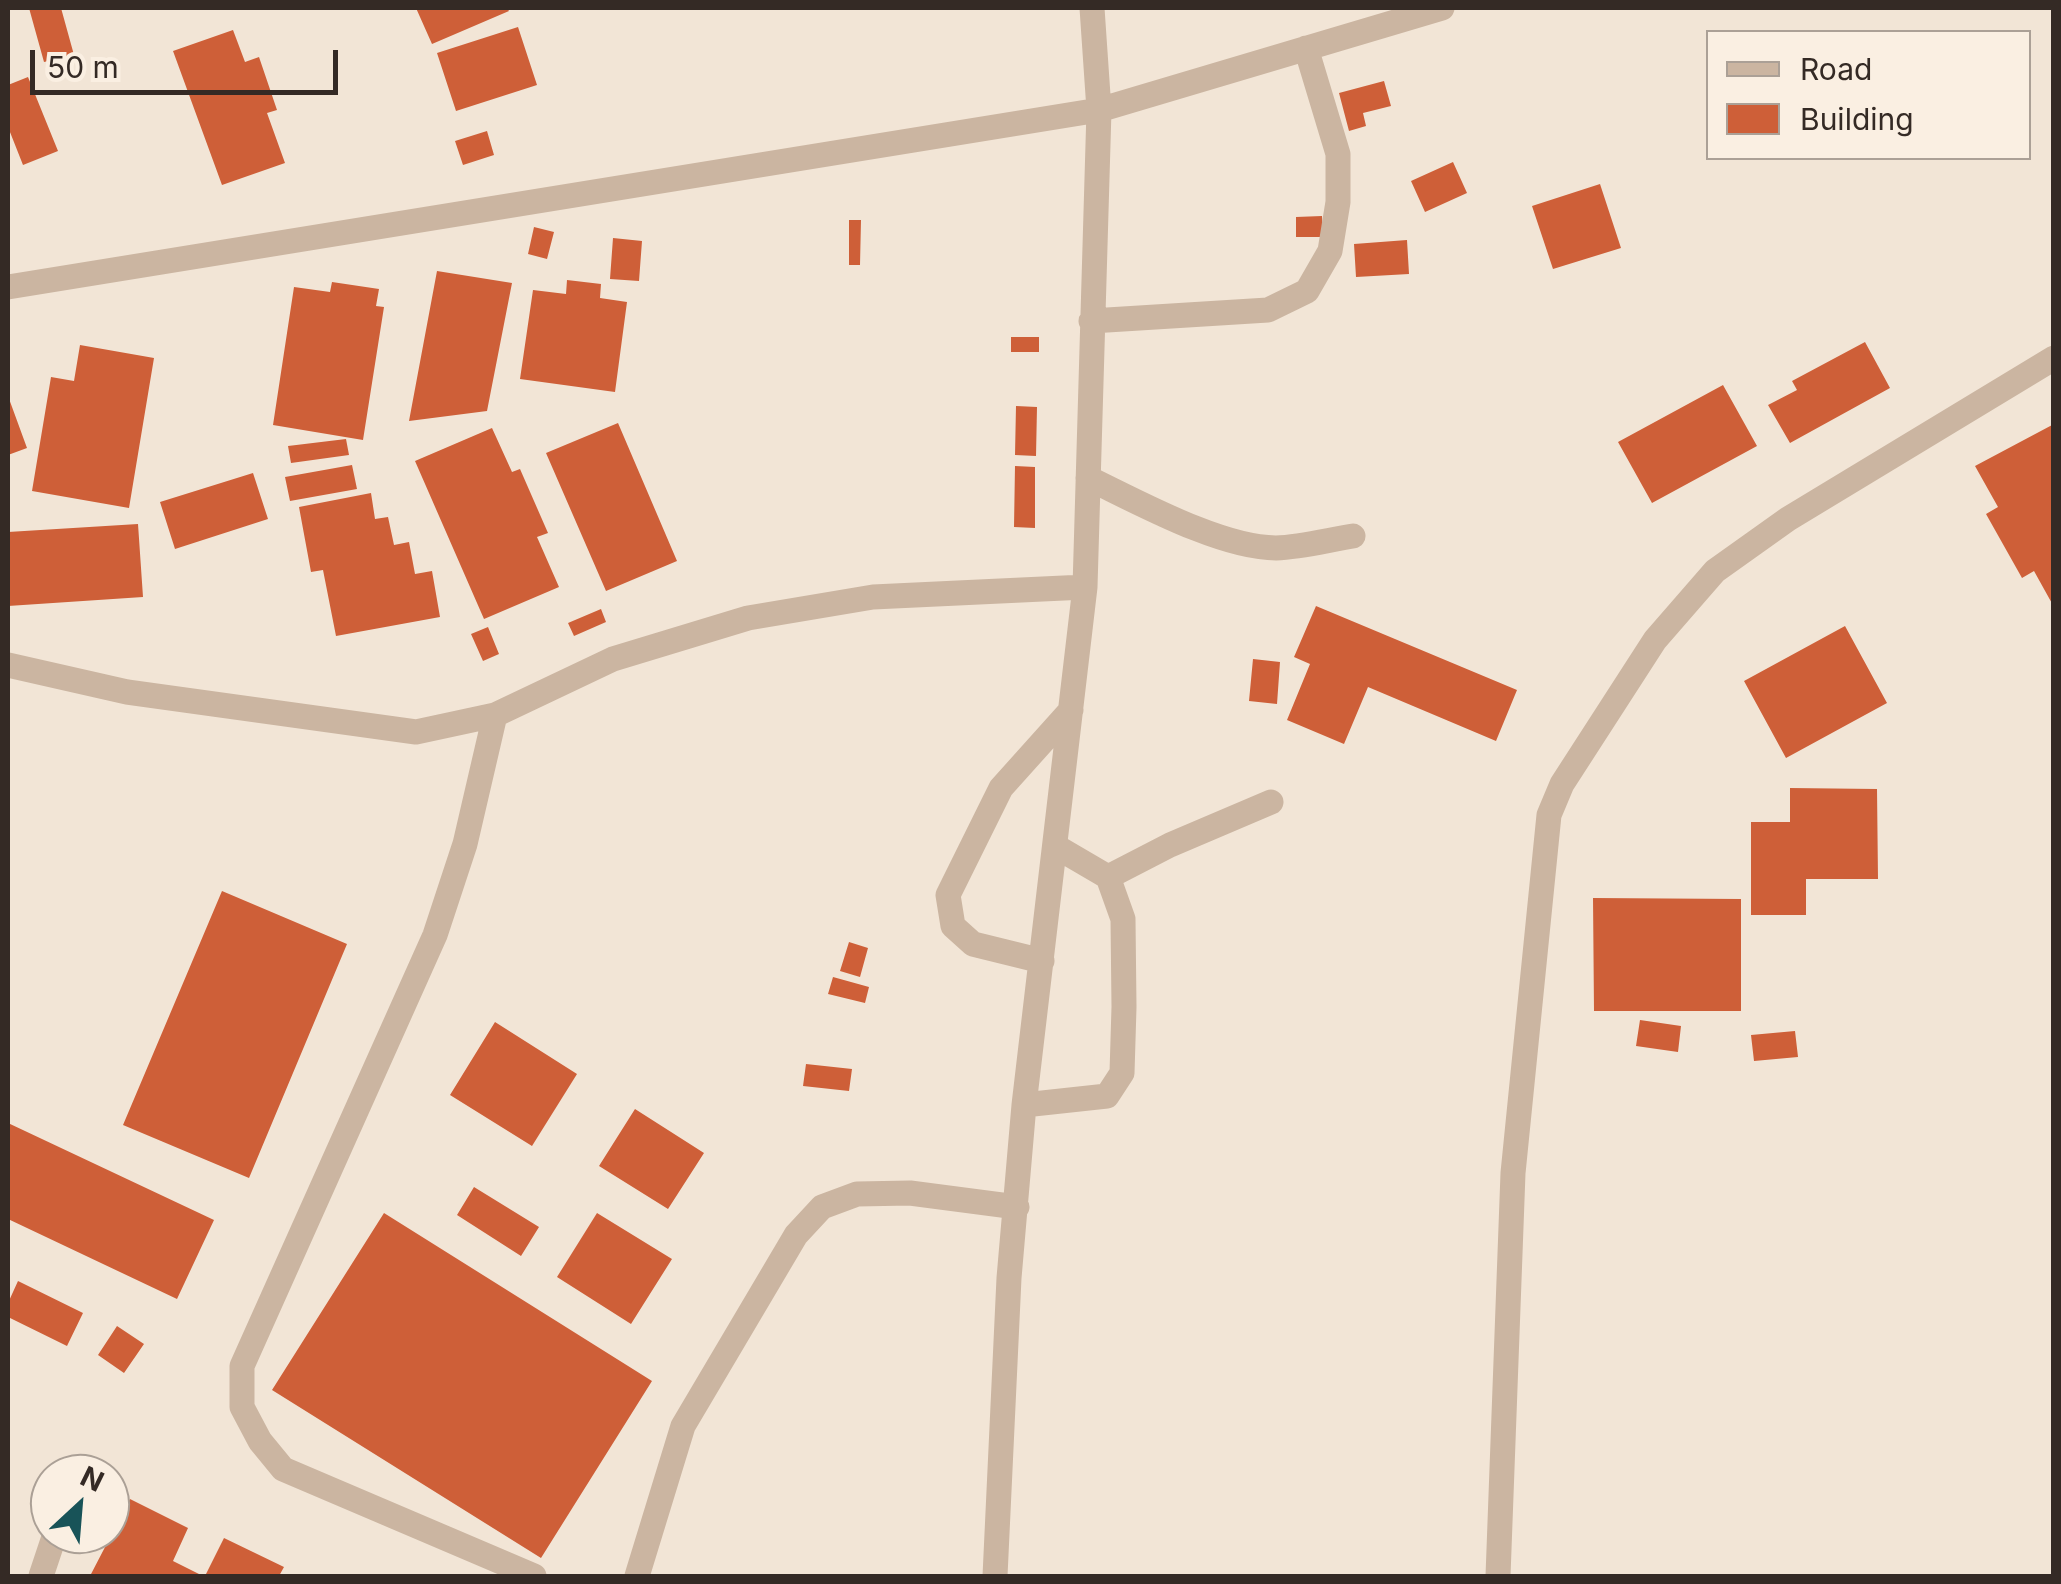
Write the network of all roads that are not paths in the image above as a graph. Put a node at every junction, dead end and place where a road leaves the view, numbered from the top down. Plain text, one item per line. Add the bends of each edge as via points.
1 (1092, 8) edge
2 (1442, 8) edge
3 (1306, 48) junction
4 (1099, 110) junction
5 (8, 287) edge
6 (1091, 321) junction
7 (2054, 358) edge
8 (1088, 478) junction
9 (1353, 536) dead end
10 (1085, 587) junction
11 (8, 664) edge
12 (1071, 710) junction
13 (495, 715) junction
14 (1271, 802) dead end
15 (1055, 846) junction
16 (1108, 876) junction
17 (1042, 961) junction
18 (1024, 1105) junction
19 (1017, 1206) junction
20 (534, 1576) edge
21 (637, 1576) edge
22 (995, 1576) edge
23 (1498, 1576) edge

1 - 4 street
2 - 3 street
3 - 4 street
3 - 6 street via 1338,154 1330,251 1307,291 1268,310
4 - 5 street
4 - 6 street
6 - 8 street
7 - 23 street via 1788,519 1715,571 1654,640 1562,784 1549,815 1513,1173
8 - 9 street via 1240,543 1276,548
8 - 10 street
10 - 12 street
10 - 13 street via 873,597 748,618 613,658
11 - 13 street via 127,692 416,732
12 - 15 street
12 - 17 street via 1000,788 948,895 953,926 973,944
13 - 20 street via 435,935 242,1366 242,1406 282,1469
14 - 16 street
15 - 16 street
15 - 17 street
16 - 18 street via 1123,918 1122,1073 1107,1096
17 - 18 street
18 - 19 street
19 - 21 street via 910,1193 858,1194 822,1208 796,1235 683,1426
19 - 22 street

